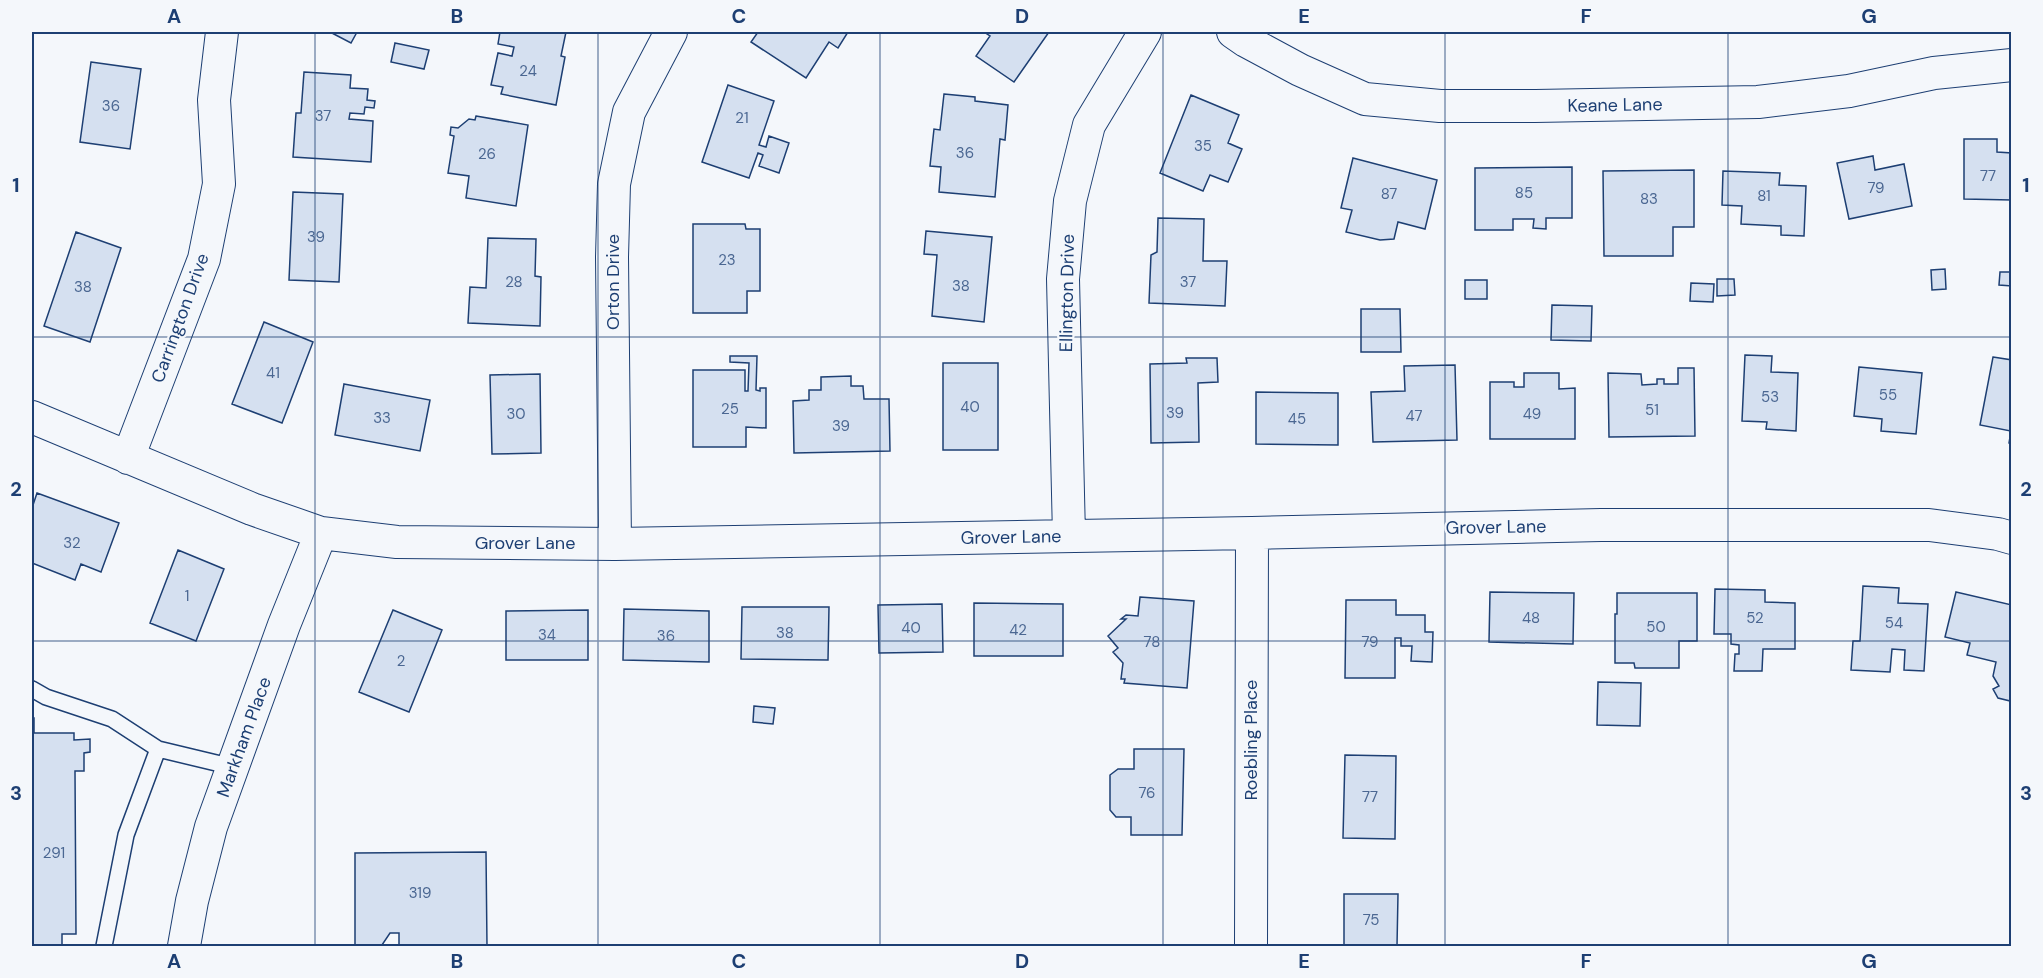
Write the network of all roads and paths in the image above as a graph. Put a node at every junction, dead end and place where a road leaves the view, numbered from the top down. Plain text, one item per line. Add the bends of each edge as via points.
1 (222, 32) edge
2 (671, 32) edge
3 (1144, 32) edge
4 (1233, 32) edge
5 (2012, 65) edge
6 (32, 417) edge
7 (128, 458) junction
8 (321, 533) junction
9 (1252, 533) junction
10 (1070, 536) junction
11 (2012, 538) edge
12 (615, 544) junction
13 (32, 689) edge
14 (158, 749) junction
15 (232, 767) junction
16 (104, 946) edge
17 (184, 946) edge
18 (1251, 946) edge

1 - 7 street, Carrington Drive via 214,100 219,184 204,259
2 - 12 street, Orton Drive via 629,112 615,184
3 - 10 street, Ellington Drive via 1089,125 1070,201 1063,279
4 - 5 street, Keane Lane via 1300,70 1365,99 1440,106 1758,102 1849,91 1934,73
6 - 7 street, Grover Lane
7 - 8 street, Grover Lane
8 - 12 street, Grover Lane via 397,542
8 - 15 street, Markham Place
9 - 10 street, Grover Lane
9 - 11 street, Grover Lane via 1601,525 1929,525
9 - 18 street, Roebling Place
10 - 12 street, Grover Lane
13 - 14 lane via 46,698 112,719
14 - 15 lane
14 - 16 lane via 126,835
15 - 17 street, Markham Place via 211,827

